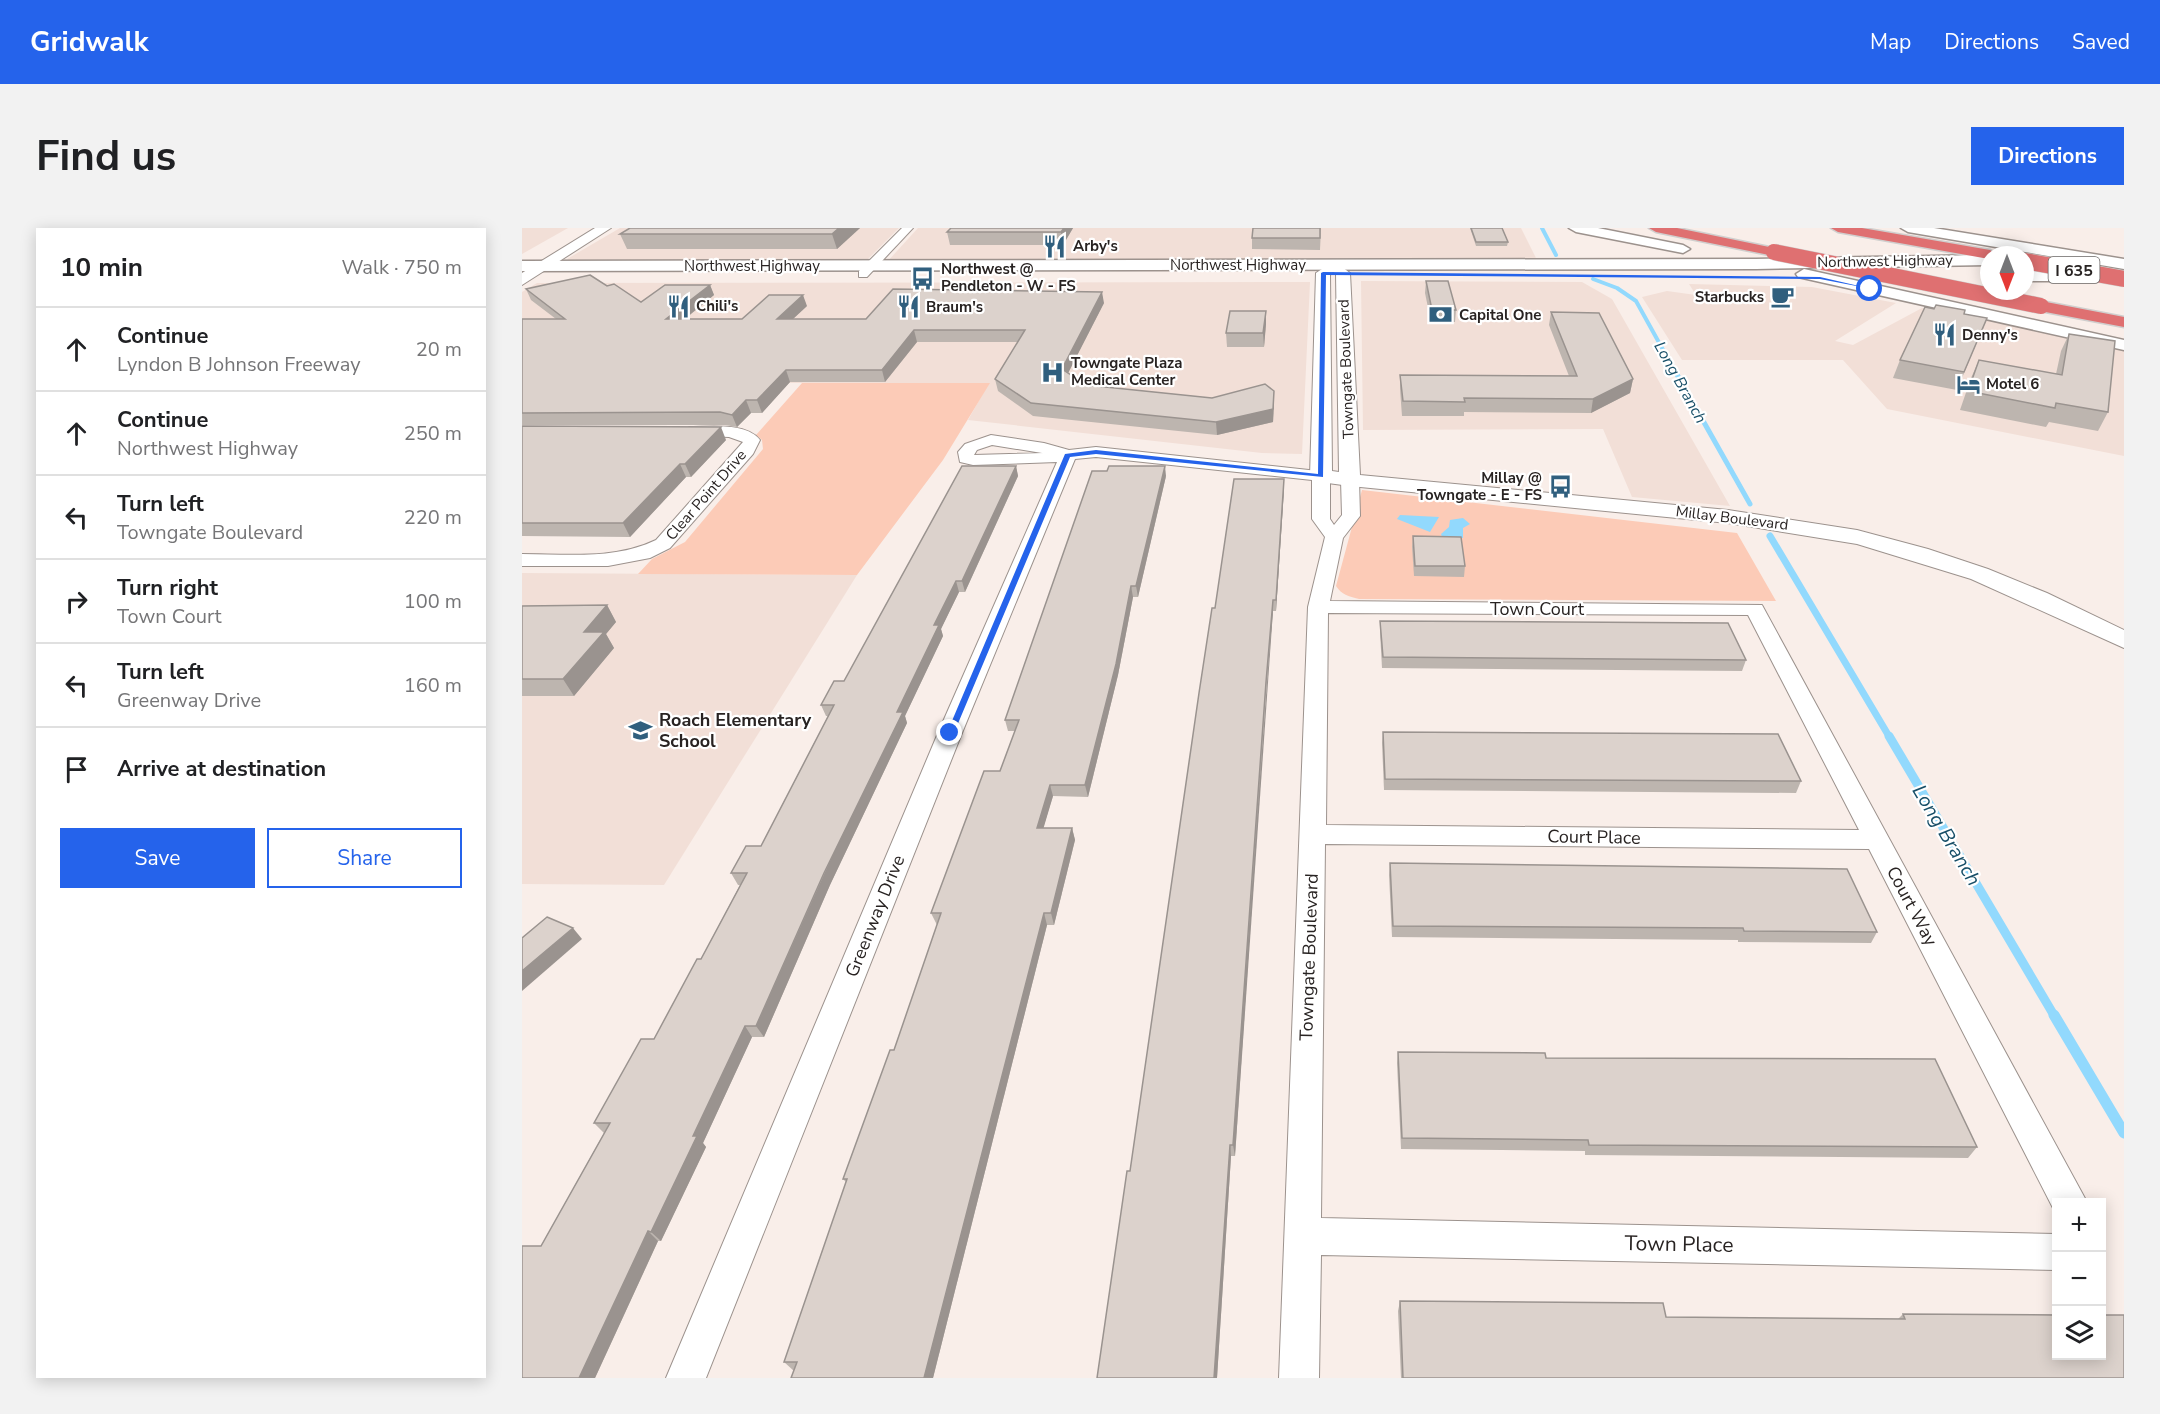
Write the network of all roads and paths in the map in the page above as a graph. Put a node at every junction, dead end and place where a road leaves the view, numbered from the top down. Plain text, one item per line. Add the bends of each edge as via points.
1 (604, 228) edge
2 (908, 228) edge
3 (1563, 228) edge
4 (1576, 228) edge
5 (1656, 228) edge
6 (1838, 228) edge
7 (1908, 228) edge
8 (2050, 252) junction
9 (1980, 255) edge
10 (1980, 256) edge
11 (2034, 261) edge
12 (2103, 261) junction
13 (2124, 261) edge
14 (2034, 262) edge
15 (1644, 264) junction
16 (1755, 264) junction
17 (545, 266) junction
18 (1531, 268) junction
19 (867, 270) junction
20 (1333, 271) junction
21 (524, 274) edge
22 (2034, 276) edge
23 (1978, 277) dead end
24 (2124, 277) edge
25 (1820, 278) junction
26 (2048, 307) junction
27 (2124, 322) edge
28 (2057, 329) joint
29 (2124, 333) edge
30 (2124, 343) edge
31 (1322, 362) junction
32 (1346, 362) junction
33 (677, 432) edge
34 (1349, 450) junction
35 (1068, 455) junction
36 (1321, 476) junction
37 (1350, 480) junction
38 (1446, 489) junction
39 (1334, 537) junction
40 (522, 560) edge
41 (1318, 608) junction
42 (1755, 609) joint
43 (2124, 640) edge
44 (1312, 834) junction
45 (1876, 840) junction
46 (2066, 1198) edge
47 (1302, 1236) junction
48 (2052, 1252) edge
49 (686, 1378) edge
50 (1299, 1378) edge

1 - 17 street
2 - 19 street
3 - 15 main road via 1643,248 1648,254
4 - 16 main road
5 - 26 highway, I 635, bridge
6 - 9 highway
7 - 8 main road
8 - 12 main road
8 - 13 main road
10 - 16 main road, Northwest Highway
11 - 12 main road
12 - 13 main road
14 - 24 highway, I 635, bridge
15 - 16 main road, Northwest Highway
15 - 18 main road, Northwest Highway
16 - 25 main road
17 - 19 main road, Northwest Highway
17 - 21 main road, Northwest Highway
18 - 20 main road, Northwest Highway
18 - 25 main road, Northwest Highway
19 - 20 main road, Northwest Highway
19 - 21 main road, Northwest Highway
20 - 31 street, Towngate Boulevard
20 - 32 street, Towngate Boulevard
22 - 24 main road
23 - 25 main road, Northwest Highway
25 - 28 main road
26 - 27 highway, I 635
26 - 29 highway
28 - 30 highway
31 - 32 street
31 - 36 street, Towngate Boulevard
32 - 34 street, Towngate Boulevard
33 - 40 street, Clear Point Drive via 725,432 752,440 663,544 643,554 608,560
34 - 37 street, Towngate Boulevard
34 - 38 street via 1400,475
35 - 35 street via 1038,459 966,458 971,447 991,440
35 - 36 street via 1096,452
35 - 49 street, Greenway Drive
36 - 37 street, Millay Boulevard
36 - 39 street, Towngate Boulevard via 1321,519
37 - 38 street, Millay Boulevard
37 - 39 street, Towngate Boulevard via 1351,516
38 - 43 street, Millay Boulevard via 1755,520 1847,535 1973,571 2065,609
39 - 41 street, Towngate Boulevard
41 - 42 street, Town Court
41 - 44 street, Towngate Boulevard
42 - 45 street, Court Way
44 - 45 street, Court Place
44 - 47 street, Towngate Boulevard
45 - 46 street, Court Way
47 - 48 street, Town Place
47 - 50 street, Towngate Boulevard

